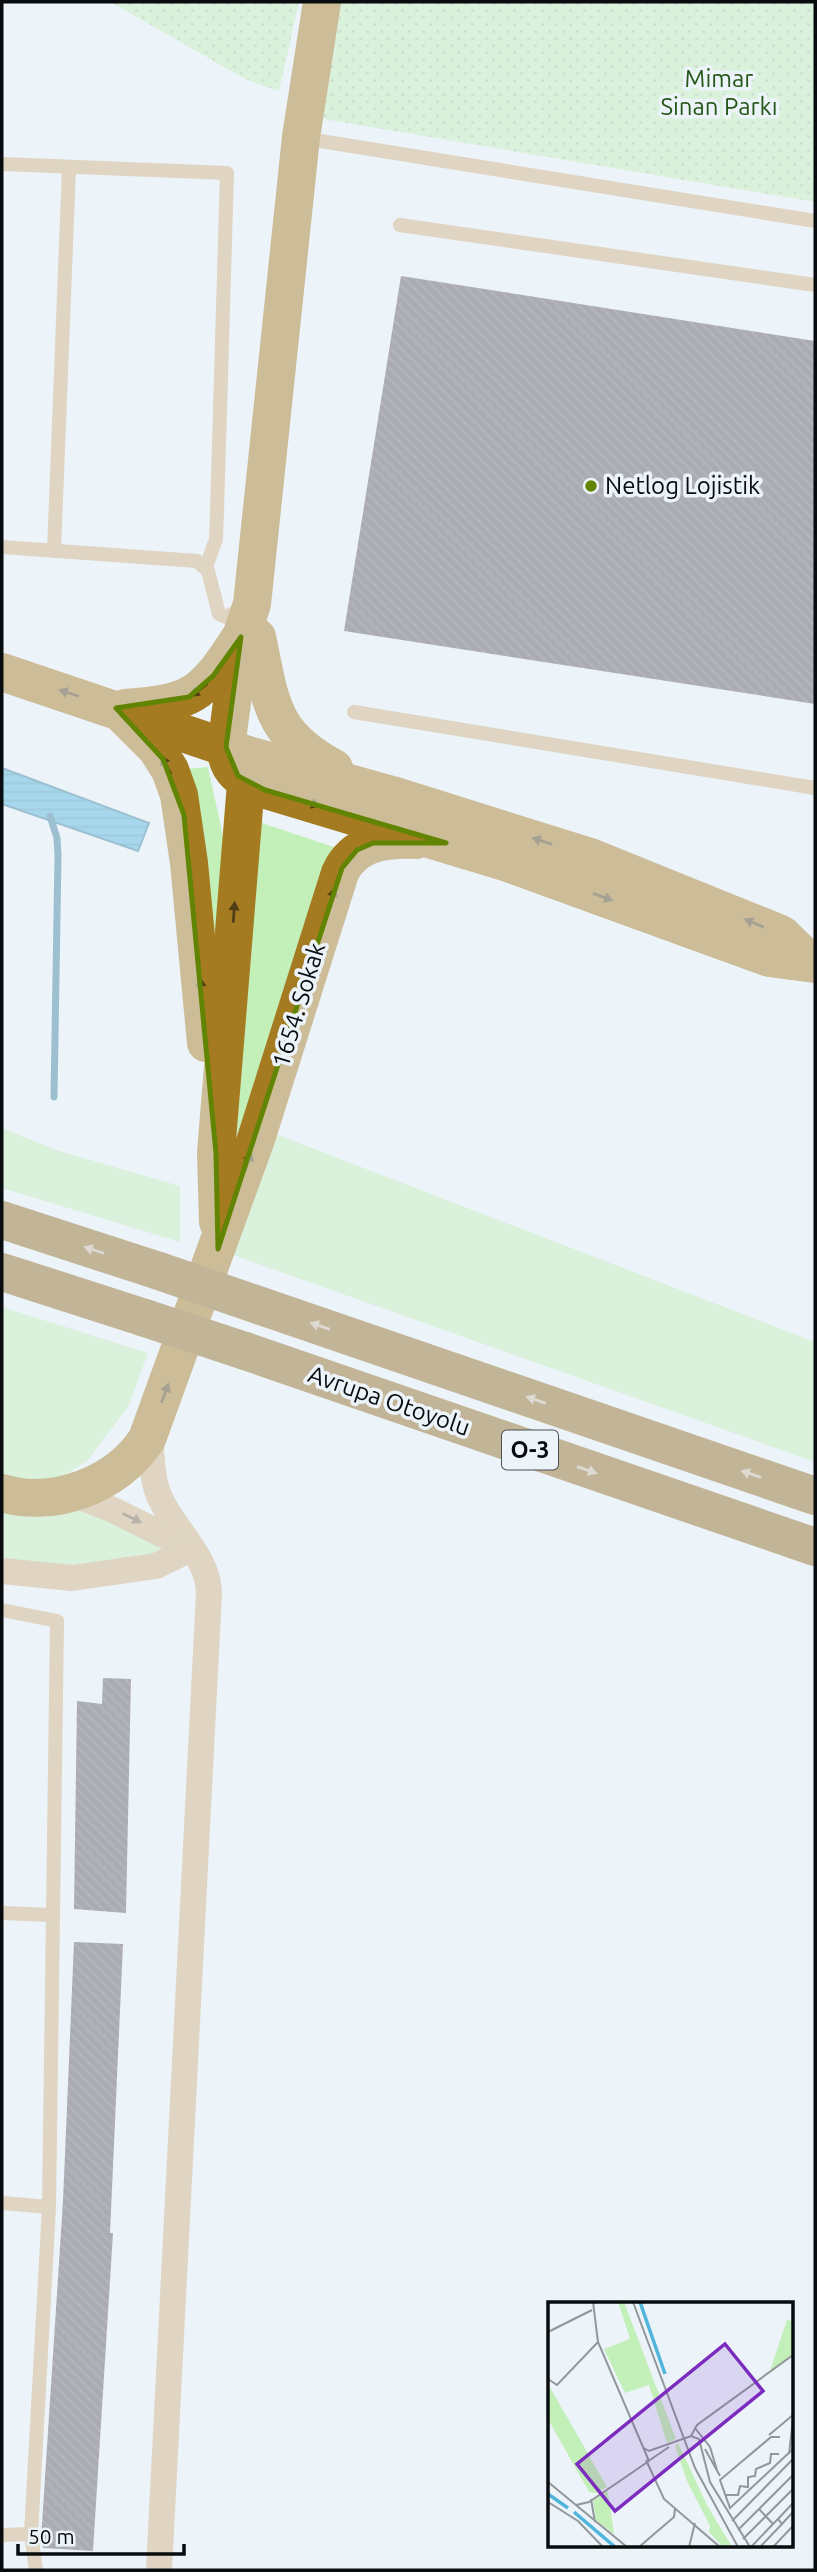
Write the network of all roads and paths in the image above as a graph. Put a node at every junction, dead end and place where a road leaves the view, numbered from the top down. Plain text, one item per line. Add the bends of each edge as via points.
1 (322, 2) edge
2 (301, 137) junction
3 (2, 164) edge
4 (69, 167) junction
5 (815, 220) edge
6 (400, 225) dead end
7 (815, 285) edge
8 (2, 547) edge
9 (54, 551) junction
10 (205, 567) junction
11 (250, 626) junction
12 (2, 672) edge
13 (116, 708) junction
14 (354, 712) dead end
15 (240, 761) junction
16 (815, 788) edge
17 (376, 791) junction
18 (446, 843) junction
19 (812, 963) edge
20 (216, 1153) junction
21 (2, 1220) edge
22 (218, 1249) junction
23 (2, 1272) edge
24 (150, 1434) junction
25 (2, 1493) edge
26 (70, 1493) junction
27 (815, 1496) edge
28 (815, 1548) edge
29 (191, 1549) junction
30 (2, 1571) edge
31 (2, 1610) edge
32 (2, 1913) edge
33 (52, 1915) junction
34 (2, 2203) edge
35 (49, 2207) junction
36 (31, 2534) junction
37 (2, 2535) edge
38 (36, 2570) edge
39 (159, 2570) edge

1 - 2 main road, 1654. Sokak
2 - 5 lane
2 - 11 main road, 1654. Sokak
3 - 4 lane
4 - 9 lane
4 - 10 lane via 227,173 216,539
6 - 7 lane
8 - 9 lane
9 - 10 lane via 197,561
10 - 11 lane via 217,612
11 -> 13 main road via 213,676 189,697 163,705
11 - 15 main road, 1654. Sokak
11 - 17 main road via 284,730 312,756
13 -> 12 main road
13 - 15 main road
20 -> 13 main road via 179,795 156,748
14 - 16 lane
15 - 17 main road
15 -> 18 main road via 263,789
20 -> 15 main road, 1654. Sokak
19 -> 17 main road via 781,934 641,875
18 -> 19 main road via 769,958
22 -> 18 main road, 1654. Sokak via 342,867 357,850 373,843 404,839
20 - 22 main road, 1654. Sokak
27 -> 21 highway, Avrupa Otoyolu / O-3, bridge
24 -> 22 main road, 1654. Sokak
23 -> 28 highway, Avrupa Otoyolu / O-3, bridge
24 - 26 main road, 1654. Sokak via 118,1471
24 - 29 street via 159,1495
25 - 26 main road, 1654. Sokak via 28,1498
26 -> 29 street
29 - 30 street via 156,1566 72,1578
29 - 39 street via 206,1570 209,1593
31 - 33 lane via 57,1621
32 - 33 lane
33 - 35 lane
34 - 35 lane
35 - 36 lane
36 - 37 lane
36 - 38 lane

